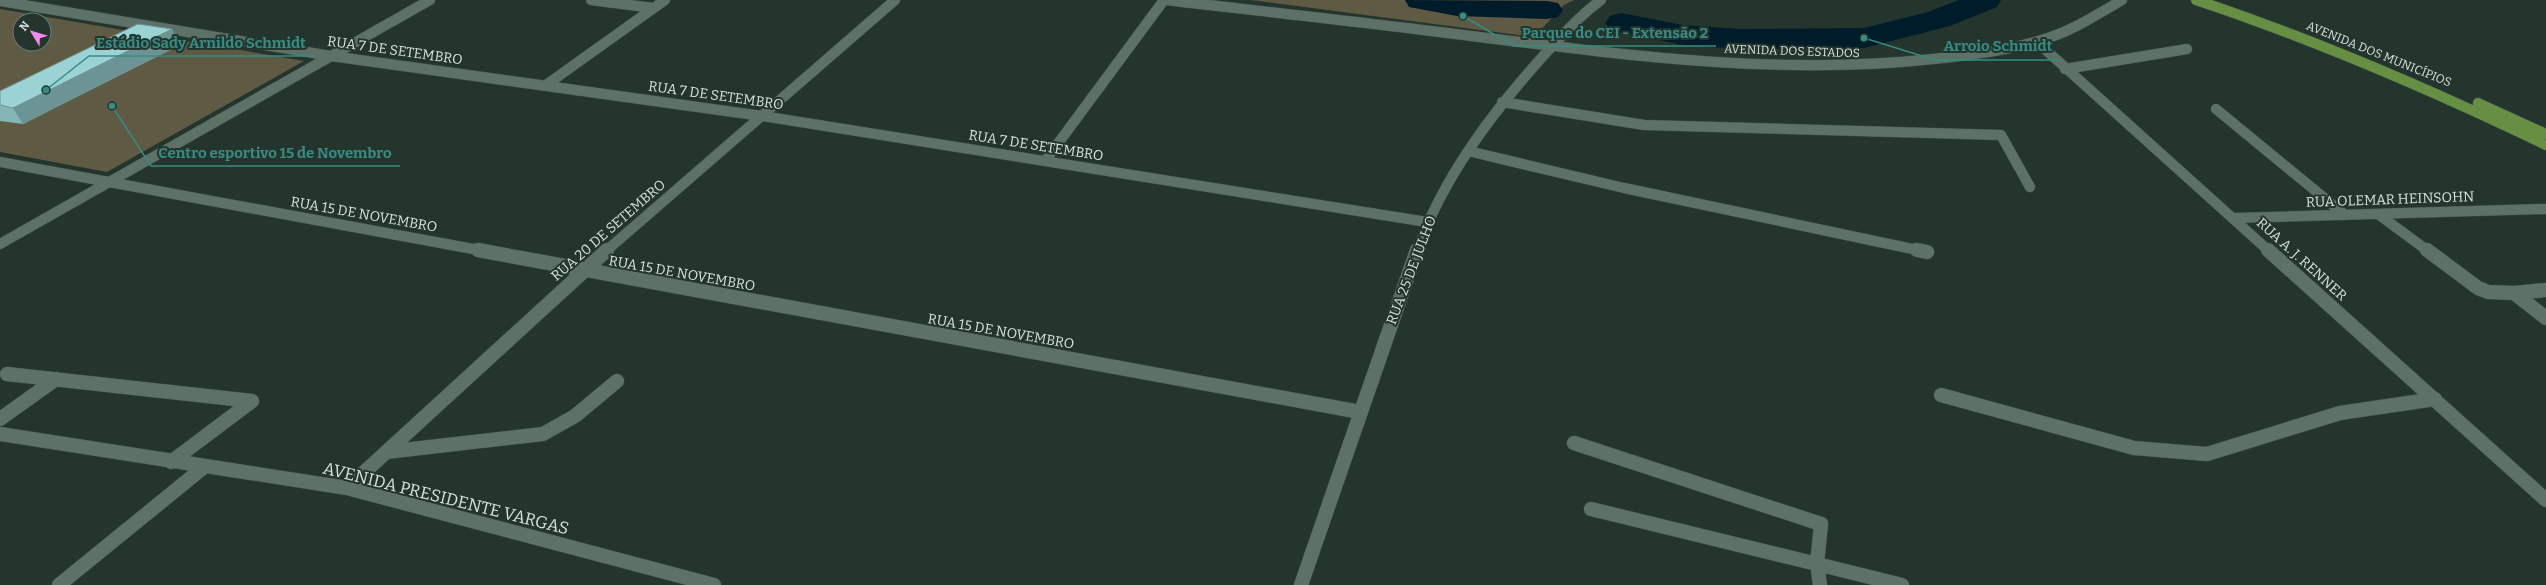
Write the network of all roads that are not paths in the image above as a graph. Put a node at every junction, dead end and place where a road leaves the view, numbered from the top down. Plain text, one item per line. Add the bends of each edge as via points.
1 (430, 0) edge
2 (591, 0) edge
3 (665, 0) edge
4 (895, 0) edge
5 (1165, 0) edge
6 (1600, 0) edge
7 (2122, 0) edge
8 (2196, 0) edge
9 (2218, 0) edge
10 (0, 1) edge
11 (653, 8) junction
12 (2037, 42) junction
13 (1554, 47) junction
14 (2187, 49) dead end
15 (331, 56) junction
16 (2065, 69) junction
17 (546, 85) junction
18 (1502, 102) junction
19 (2216, 109) dead end
20 (762, 116) junction
21 (2546, 134) edge
22 (2546, 145) edge
23 (1468, 151) junction
24 (1045, 160) junction
25 (0, 162) edge
26 (108, 182) junction
27 (2030, 187) dead end
28 (2546, 209) edge
29 (2378, 214) junction
30 (2345, 215) junction
31 (2235, 218) junction
32 (1427, 222) junction
33 (0, 244) edge
34 (1927, 252) dead end
35 (584, 270) junction
36 (2546, 290) edge
37 (2514, 293) junction
38 (2546, 318) edge
39 (7, 374) dead end
40 (56, 379) junction
41 (617, 381) dead end
42 (1941, 395) dead end
43 (2435, 399) junction
44 (1360, 412) junction
45 (0, 419) edge
46 (0, 434) edge
47 (1574, 443) dead end
48 (386, 452) junction
49 (171, 462) junction
50 (204, 467) junction
51 (347, 488) junction
52 (2546, 500) edge
53 (1591, 509) dead end
54 (1817, 564) junction
55 (59, 585) edge
56 (714, 585) edge
57 (1301, 585) edge
58 (1820, 585) edge
59 (1902, 585) edge

1 - 15 street
2 - 11 street
3 - 11 street
4 - 20 street, RUA 20 DE SETEMBRO
5 - 13 street, AVENIDA DOS ESTADOS
5 - 24 street
6 - 13 street, RUA 25 DE JULHO via 1583,13
7 - 12 street, AVENIDA DOS ESTADOS via 2089,19
8 - 22 main road, AVENIDA DOS MUNICÍPIOS via 2290,32 2386,70 2442,94
9 - 21 main road, AVENIDA DOS MUNICÍPIOS via 2429,81
10 - 15 street, RUA 7 DE SETEMBRO
11 - 17 street
12 - 13 street, AVENIDA DOS ESTADOS via 1956,57 1881,65 1700,60
12 - 16 street, RUA A. J. RENNER
13 - 18 street, RUA 25 DE JULHO
14 - 16 street
15 - 17 street, RUA 7 DE SETEMBRO
15 - 26 street
16 - 31 street, RUA A. J. RENNER
17 - 20 street, RUA 7 DE SETEMBRO
18 - 23 street, RUA 25 DE JULHO
18 - 27 street via 1644,125 2001,135
19 - 30 street
20 - 24 street, RUA 7 DE SETEMBRO
20 - 35 street, RUA 20 DE SETEMBRO
23 - 32 street, RUA 25 DE JULHO
23 - 34 street via 1624,188
24 - 32 street, RUA 7 DE SETEMBRO
25 - 26 street, RUA 15 DE NOVEMBRO
26 - 33 street
26 - 35 street, RUA 15 DE NOVEMBRO
28 - 29 street, RUA OLEMAR HEINSOHN
29 - 30 street, RUA OLEMAR HEINSOHN
29 - 37 street via 2478,288 2488,292
30 - 31 street, RUA OLEMAR HEINSOHN
31 - 43 street, RUA A. J. RENNER
32 - 44 street, RUA 25 DE JULHO
35 - 44 street, RUA 15 DE NOVEMBRO
35 - 48 street, RUA 20 DE SETEMBRO
36 - 37 street
37 - 38 street
39 - 40 street
40 - 45 street
40 - 49 street via 252,401
41 - 48 street via 575,416 543,434
42 - 43 street via 2134,448 2207,454 2340,413
43 - 52 street, RUA A. J. RENNER
44 - 57 street, RUA 25 DE JULHO
46 - 49 street, AVENIDA PRESIDENTE VARGAS
47 - 54 street via 1821,524
48 - 51 street, RUA 20 DE SETEMBRO
49 - 50 street, AVENIDA PRESIDENTE VARGAS
50 - 51 street, AVENIDA PRESIDENTE VARGAS
50 - 55 street
51 - 56 street, AVENIDA PRESIDENTE VARGAS
53 - 54 street
54 - 58 street
54 - 59 street

